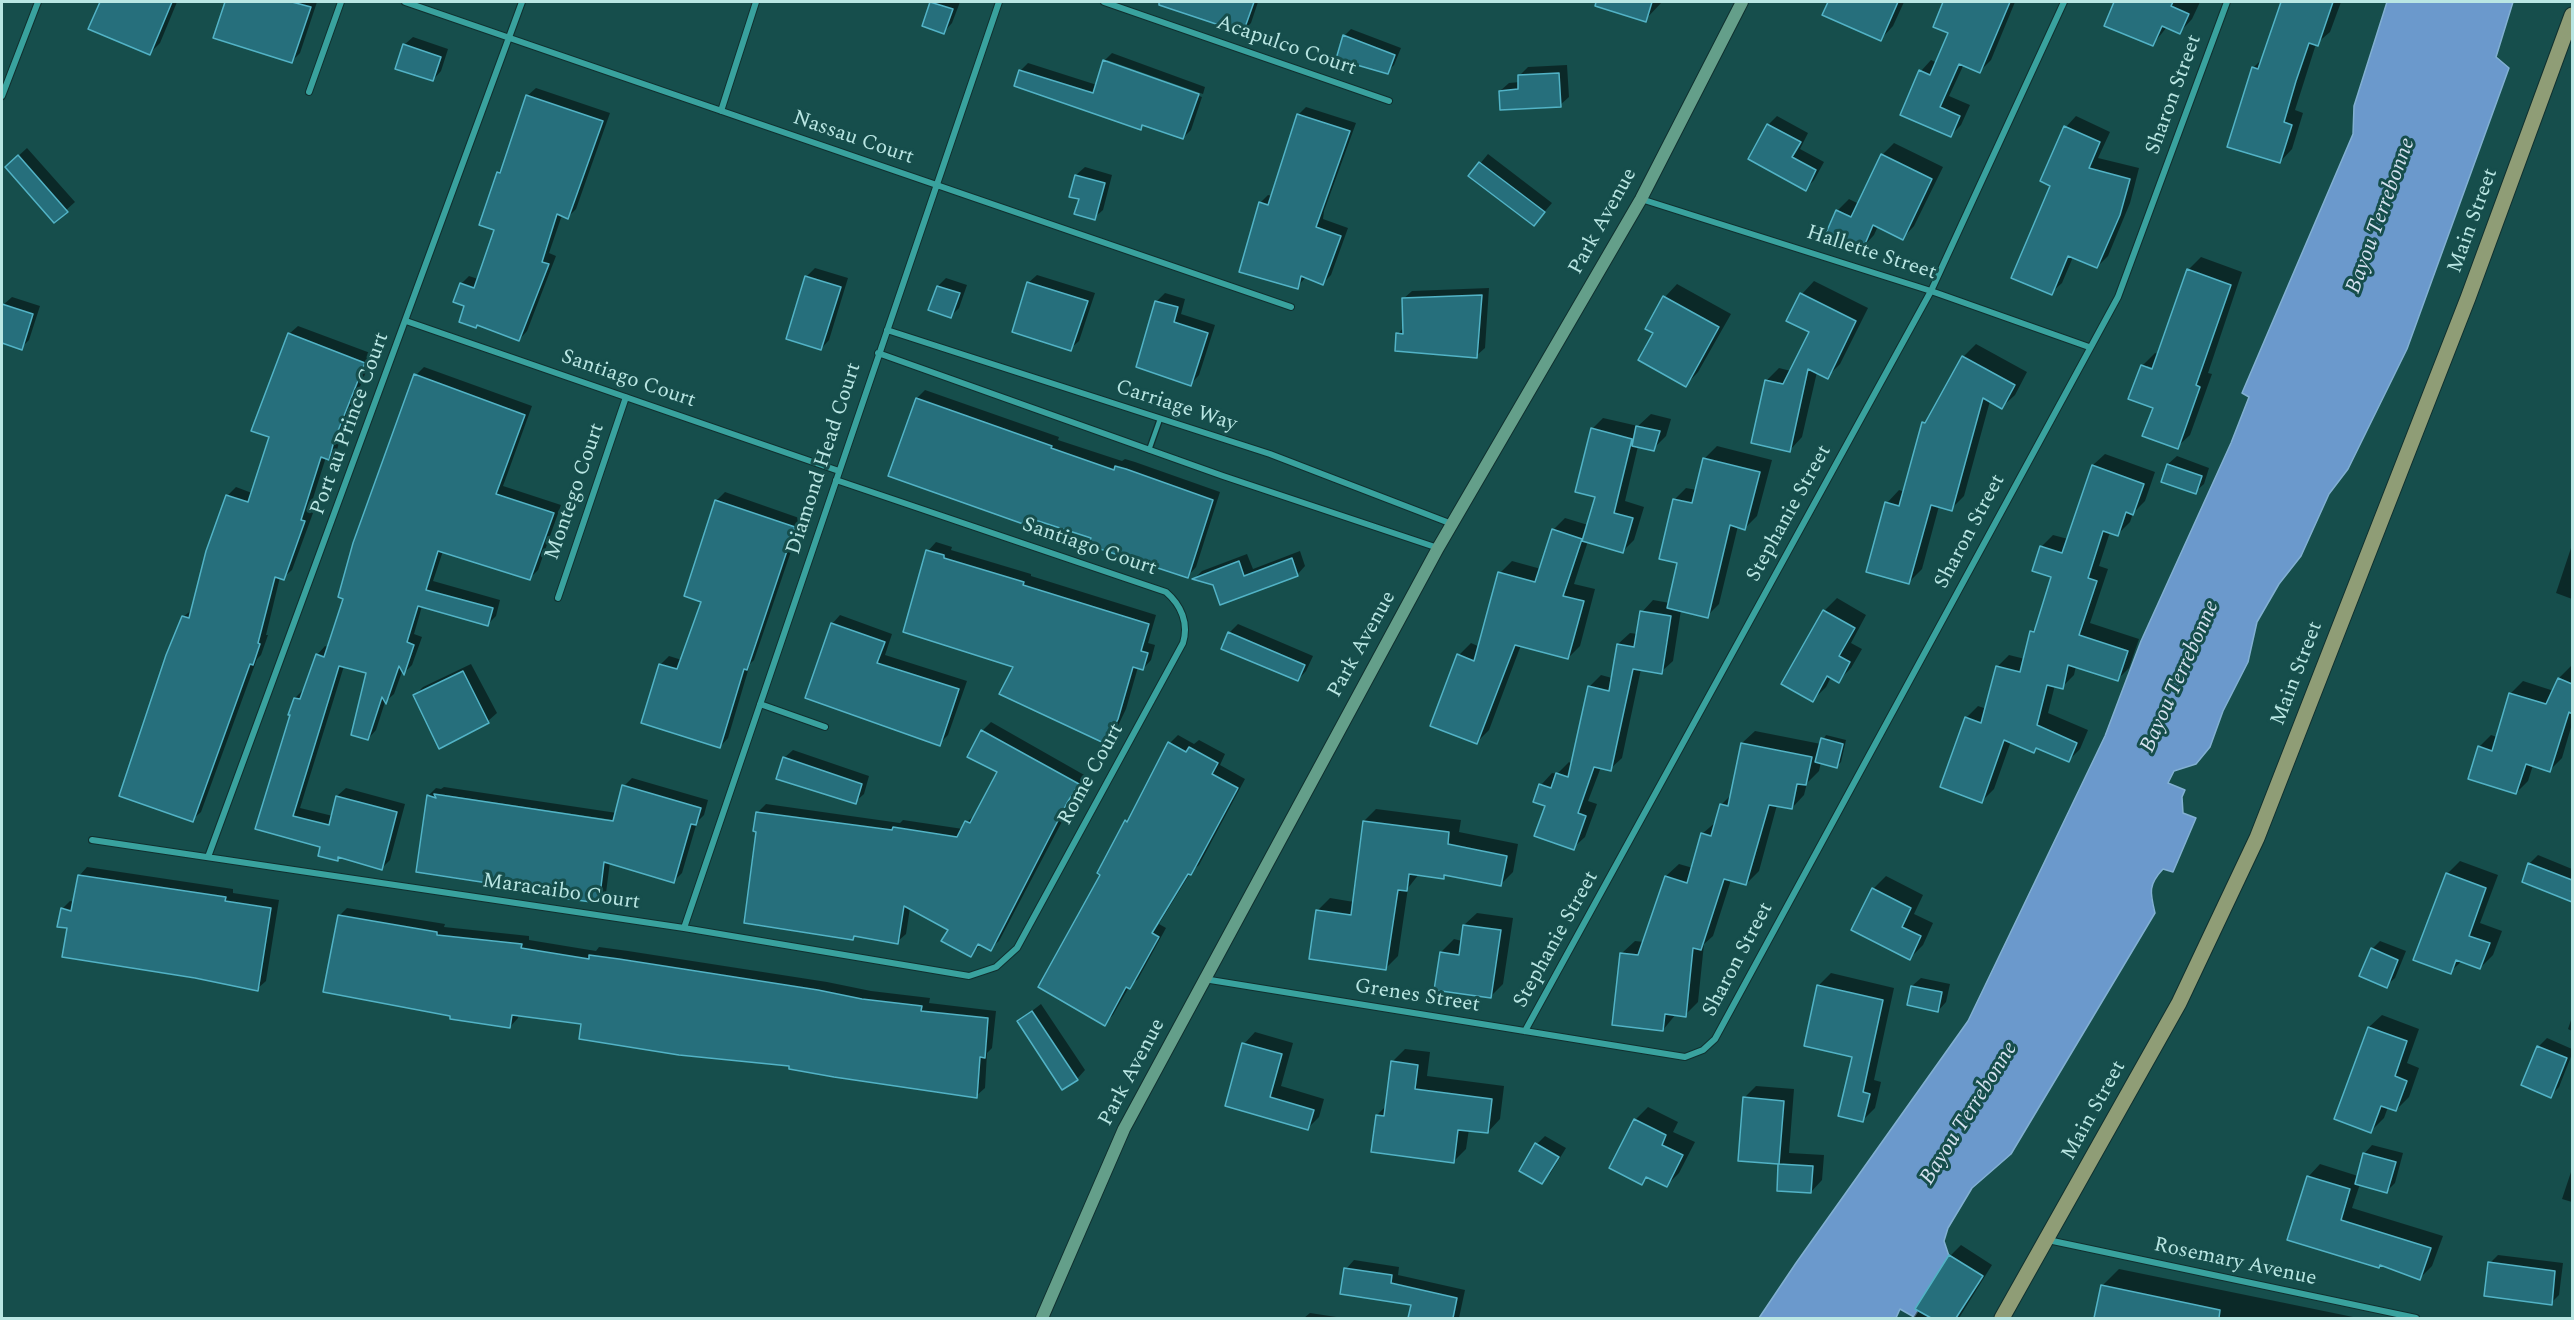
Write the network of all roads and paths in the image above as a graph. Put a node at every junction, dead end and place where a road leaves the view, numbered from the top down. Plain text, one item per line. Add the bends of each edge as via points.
1 (38, 2) edge
2 (341, 2) edge
3 (405, 2) edge
4 (522, 2) edge
5 (756, 2) edge
6 (999, 2) edge
7 (1104, 2) edge
8 (1742, 2) edge
9 (2064, 2) edge
10 (2227, 2) edge
11 (2572, 15) edge
12 (510, 38) junction
13 (309, 92) dead end
14 (2, 96) edge
15 (1389, 100) dead end
16 (721, 111) junction
17 (937, 185) junction
18 (1641, 199) junction
19 (1931, 291) junction
20 (1291, 307) dead end
21 (406, 321) junction
22 (887, 330) junction
23 (2089, 347) junction
24 (878, 353) junction
25 (626, 397) junction
26 (1160, 419) junction
27 (1149, 450) junction
28 (839, 471) junction
29 (836, 480) junction
30 (1452, 524) junction
31 (1438, 548) junction
32 (558, 598) dead end
33 (1183, 616) joint
34 (760, 704) junction
35 (825, 727) dead end
36 (92, 840) dead end
37 (208, 857) junction
38 (684, 928) junction
39 (1017, 948) joint
40 (1204, 979) junction
41 (1525, 1031) junction
42 (1695, 1053) joint
43 (2048, 1240) junction
44 (1042, 1318) edge
45 (2002, 1318) edge
46 (2416, 1318) edge

1 - 14 street
2 - 13 street
3 - 12 street, Nassau Court
4 - 12 street, Port au Prince Court
5 - 16 street
6 - 17 street, Diamond Head Court
7 - 15 street, Acapulco Court
8 - 18 main road, Park Avenue
9 - 19 street, Stephanie Street
10 - 23 street, Sharon Street via 2118,297
11 - 43 main road, Main Street via 2468,298 2257,838 2179,1003
12 - 16 street, Nassau Court
12 - 21 street, Port au Prince Court
16 - 17 street, Nassau Court
17 - 20 street, Nassau Court
17 - 22 street, Diamond Head Court
18 - 19 street, Hallette Street
18 - 30 main road, Park Avenue
19 - 23 street, Hallette Street
19 - 41 street, Stephanie Street
21 - 25 street, Santiago Court
21 - 37 street, Port au Prince Court
22 - 24 street, Diamond Head Court
22 - 26 street, Carriage Way
23 - 42 street, Sharon Street via 1715,1039
24 - 27 street
24 - 28 street, Diamond Head Court
25 - 28 street, Santiago Court
25 - 32 street, Montego Court
26 - 27 lane
26 - 30 street, Carriage Way via 1270,454
27 - 31 street
28 - 29 street, Diamond Head Court
29 - 33 street, Santiago Court via 1166,592
29 - 34 street, Diamond Head Court
30 - 31 main road, Park Avenue
31 - 40 main road, Park Avenue
33 - 39 street, Rome Court via 1187,631 1183,642
34 - 35 street
34 - 38 street, Diamond Head Court
36 - 37 street, Maracaibo Court
37 - 38 street, Maracaibo Court
38 - 39 street, Maracaibo Court via 969,976 996,967
40 - 41 street, Grenes Street
40 - 44 main road, Park Avenue via 1124,1129
41 - 42 street, Grenes Street via 1685,1057
43 - 45 main road, Main Street
43 - 46 street, Rosemary Avenue

